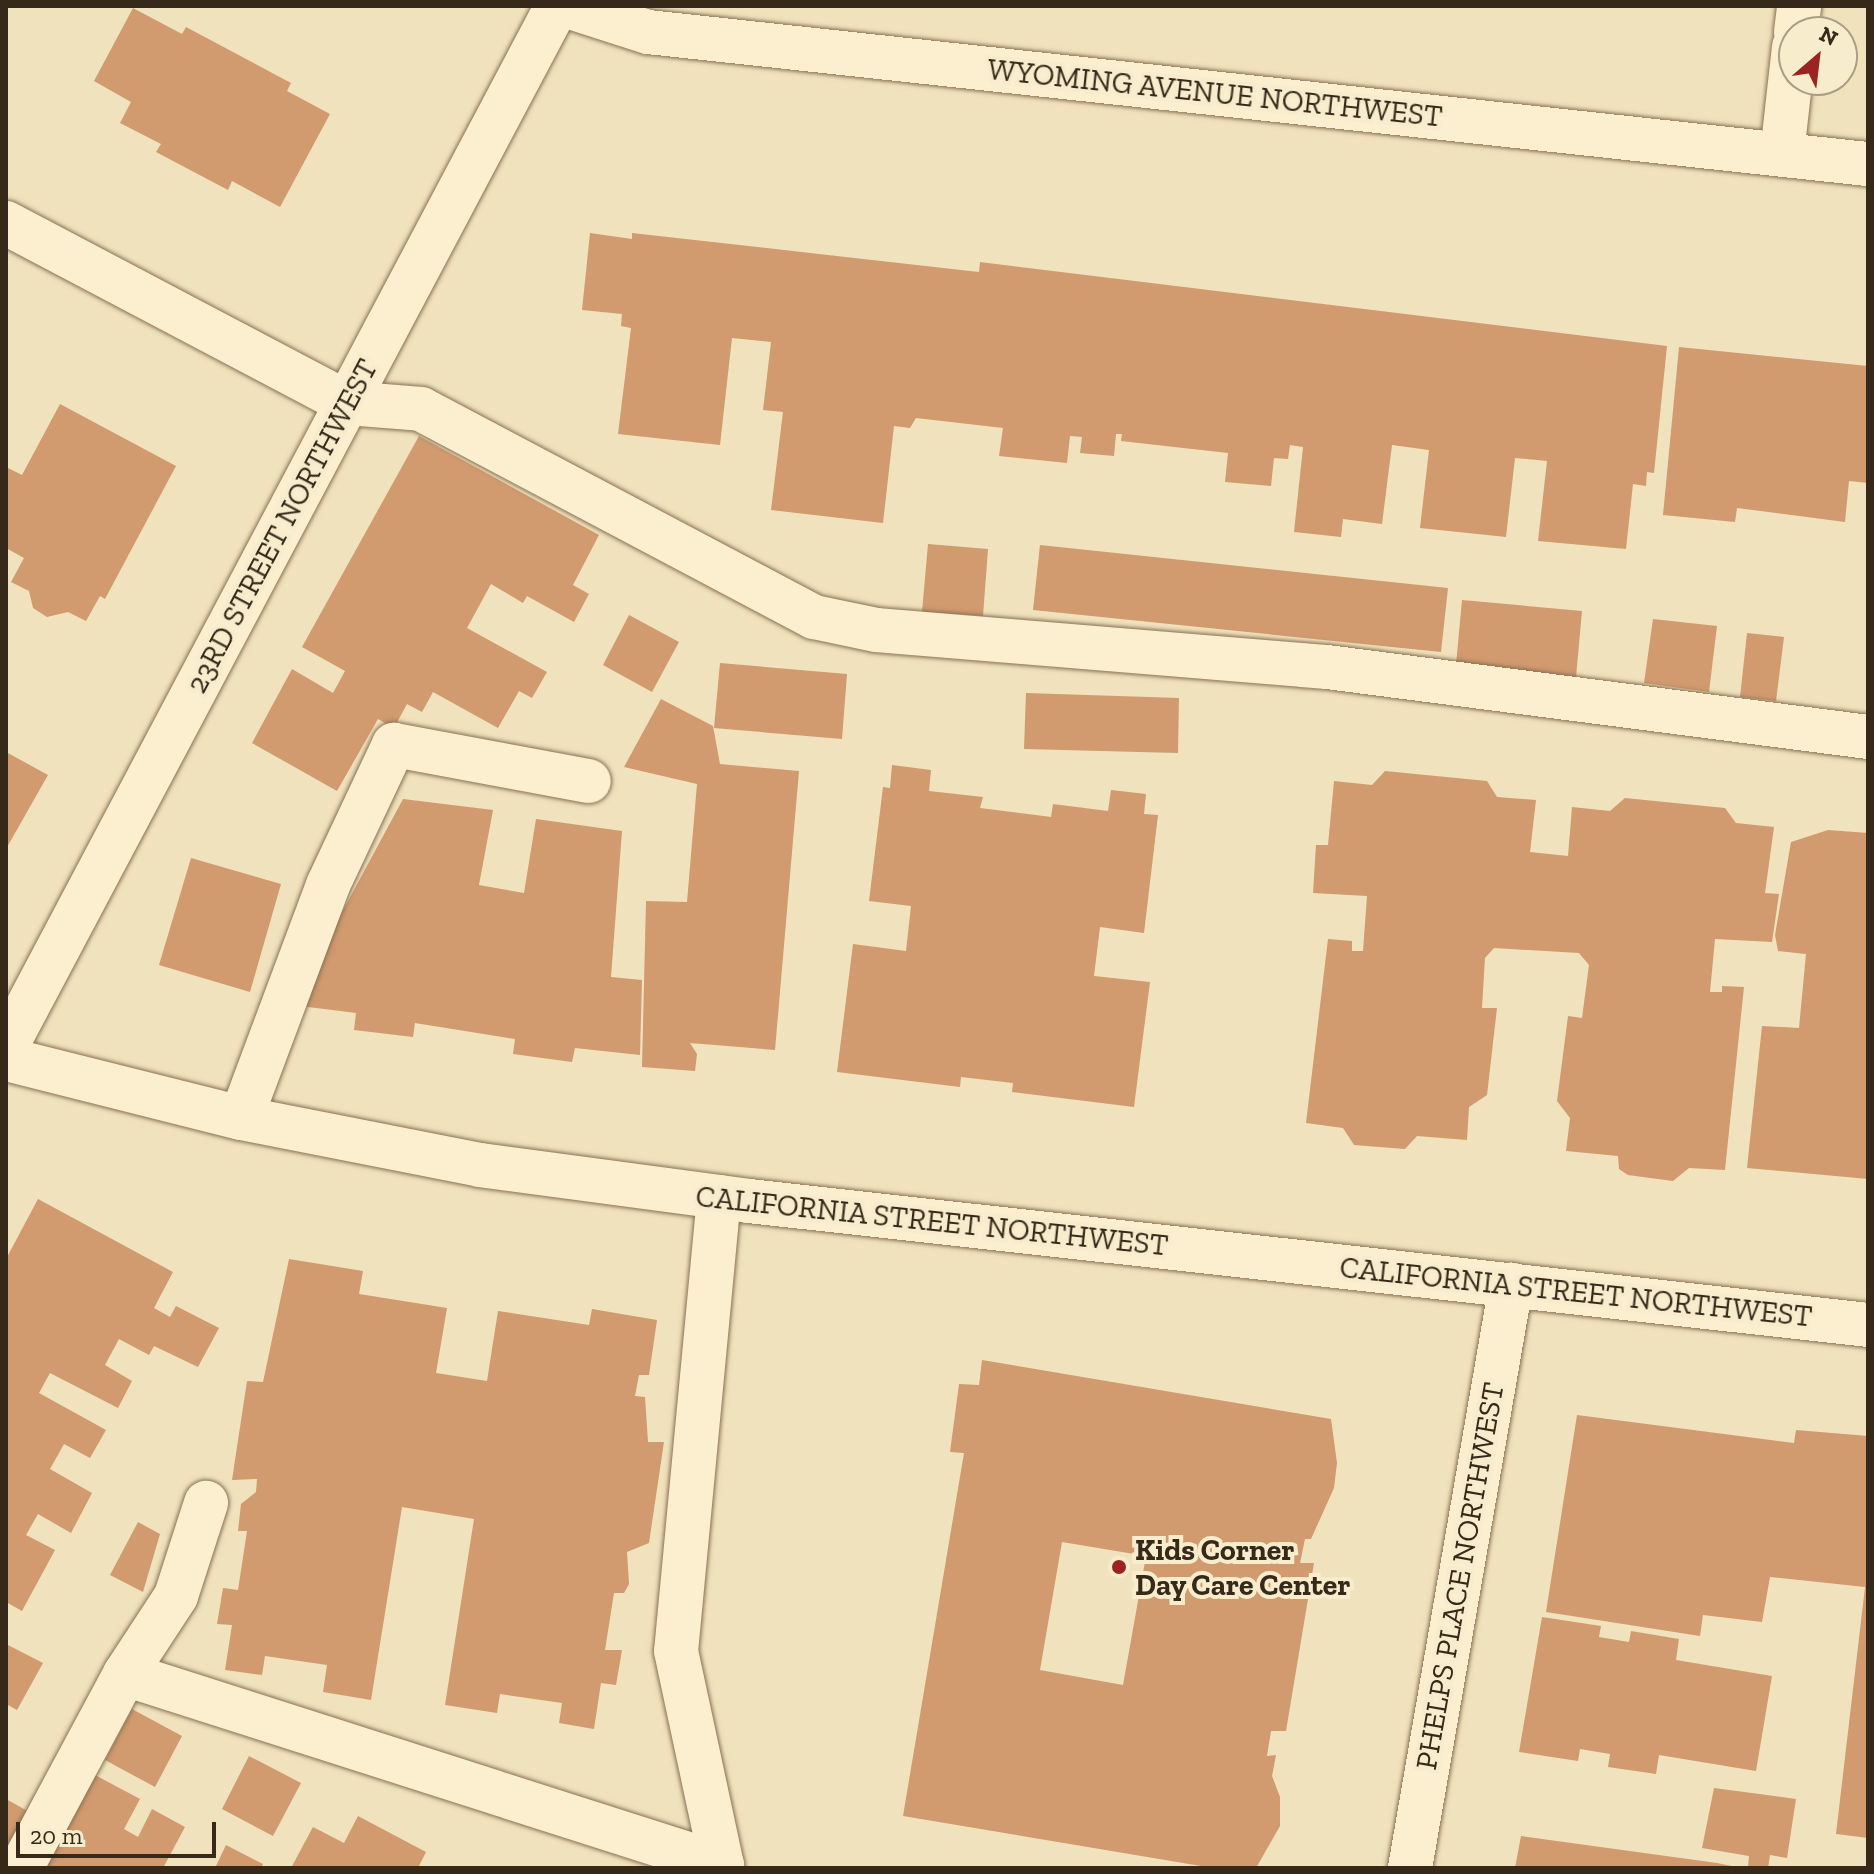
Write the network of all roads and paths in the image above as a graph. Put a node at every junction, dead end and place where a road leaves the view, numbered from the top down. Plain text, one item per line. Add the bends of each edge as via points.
1 (557, 6) edge
2 (567, 6) edge
3 (1789, 96) edge
4 (1782, 154) junction
5 (1868, 164) edge
6 (6, 223) edge
7 (347, 403) junction
8 (1868, 737) edge
9 (589, 781) dead end
10 (6, 1047) edge
11 (6, 1059) edge
12 (241, 1118) junction
13 (719, 1197) junction
14 (1511, 1285) junction
15 (1868, 1325) edge
16 (206, 1503) dead end
17 (125, 1674) junction
18 (21, 1868) edge
19 (1410, 1868) edge

1 - 7 street, 23RD STREET NORTHWEST
2 - 4 street, WYOMING AVENUE NORTHWEST via 648,32
3 - 4 street
4 - 5 street, WYOMING AVENUE NORTHWEST
6 - 7 street
7 - 8 street via 421,409 783,602 845,625 1327,667
7 - 10 street, 23RD STREET NORTHWEST
9 - 12 street via 394,745 328,885
11 - 12 street, CALIFORNIA STREET NORTHWEST
12 - 13 street, CALIFORNIA STREET NORTHWEST via 480,1165
13 - 14 street, CALIFORNIA STREET NORTHWEST
13 - 17 street via 676,1651 722,1865
14 - 15 street, CALIFORNIA STREET NORTHWEST
14 - 19 street, PHELPS PLACE NORTHWEST
16 - 17 street via 176,1596
17 - 18 street

